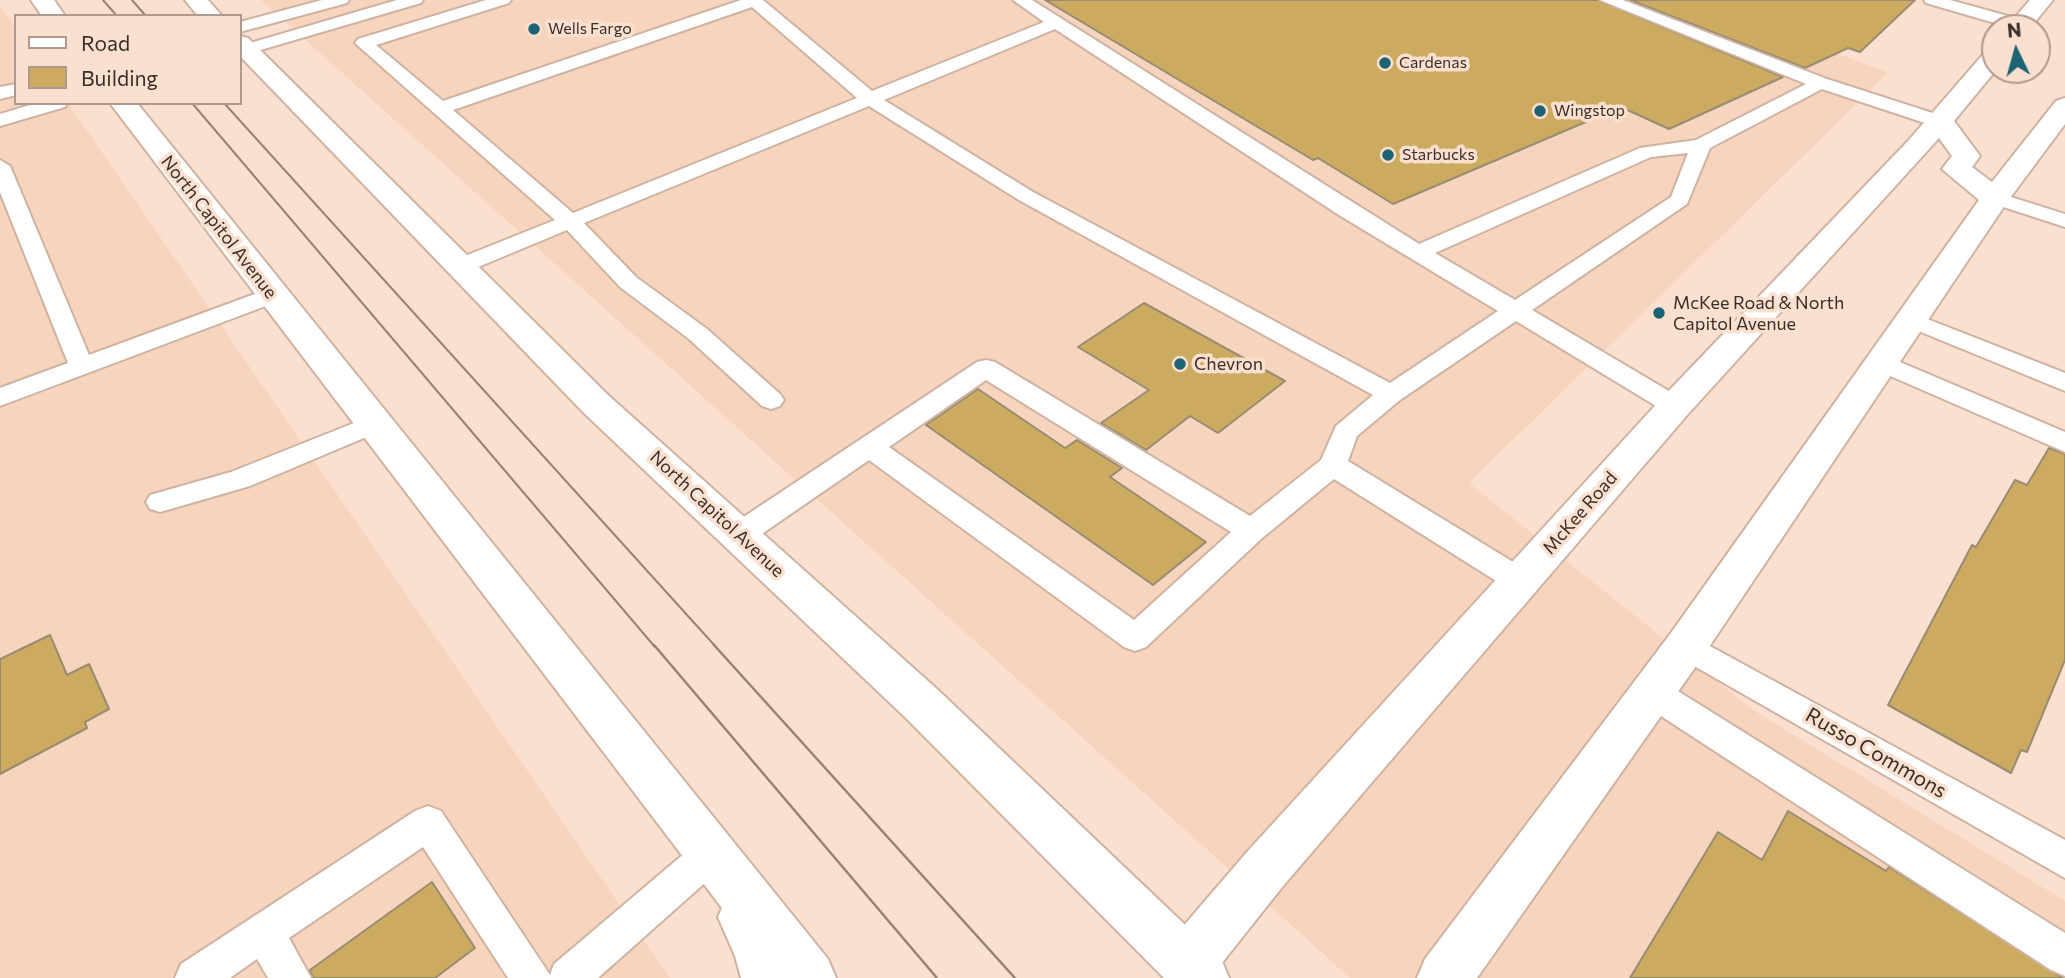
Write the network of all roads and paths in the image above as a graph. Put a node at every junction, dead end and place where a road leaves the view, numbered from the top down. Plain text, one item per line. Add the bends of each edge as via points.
1 (41, 0) edge
2 (196, 0) edge
3 (341, 0) edge
4 (415, 0) edge
5 (503, 0) edge
6 (754, 0) edge
7 (1021, 0) edge
8 (1608, 0) edge
9 (1932, 0) edge
10 (1983, 0) edge
11 (52, 14) edge
12 (209, 14) edge
13 (2016, 14) edge
14 (2022, 14) edge
15 (1056, 23) junction
16 (242, 42) edge
17 (242, 42) edge
18 (242, 43) edge
19 (1981, 72) edge
20 (1821, 83) junction
21 (870, 99) junction
22 (51, 105) edge
23 (125, 105) edge
24 (2065, 106) edge
25 (441, 108) junction
26 (0, 120) edge
27 (1941, 122) junction
28 (1701, 145) junction
29 (0, 166) edge
30 (1995, 198) junction
31 (2065, 221) edge
32 (571, 222) junction
33 (1418, 253) junction
34 (463, 265) junction
35 (271, 296) junction
36 (1512, 311) junction
37 (1912, 320) junction
38 (1881, 362) junction
39 (82, 367) junction
40 (2065, 383) edge
41 (1391, 394) junction
42 (0, 397) edge
43 (771, 400) dead end
44 (1675, 406) junction
45 (373, 424) junction
46 (2065, 443) edge
47 (870, 447) junction
48 (1333, 465) junction
49 (159, 502) dead end
50 (1251, 531) junction
51 (740, 534) junction
52 (1520, 581) junction
53 (1686, 646) junction
54 (1653, 693) junction
55 (712, 853) junction
56 (2065, 860) edge
57 (263, 933) junction
58 (2065, 956) edge
59 (1187, 973) edge
60 (195, 978) edge
61 (291, 978) edge
62 (531, 978) edge
63 (568, 978) edge
64 (768, 978) edge
65 (808, 978) edge
66 (1444, 978) edge

1 - 11 main road
2 - 12 main road
3 - 16 lane
4 - 17 lane
5 - 25 lane via 364,43
6 - 21 lane
6 - 25 lane via 703,11
7 - 15 lane
8 - 20 lane
9 - 13 lane
10 - 14 lane
15 - 21 lane
15 - 33 lane
18 - 34 main road, North Capitol Avenue
19 - 27 main road, McKee Road
20 - 27 lane
20 - 28 lane
21 - 32 lane
21 - 41 lane via 1026,196
22 - 26 lane
23 - 35 main road, North Capitol Avenue
24 - 30 main road
25 - 32 lane
27 - 30 main road via 1966,156 1956,169
27 - 44 main road, McKee Road
28 - 33 lane via 1647,152
28 - 36 lane via 1680,200
29 - 39 lane
30 - 31 lane
30 - 37 main road
32 - 34 lane
32 - 43 lane via 628,282 698,334
33 - 36 lane
34 - 51 main road, North Capitol Avenue via 596,404
35 - 39 lane
35 - 45 main road, North Capitol Avenue
36 - 41 lane
36 - 44 lane
37 - 38 main road
37 - 40 lane
38 - 46 lane
38 - 53 main road
39 - 42 lane
41 - 48 lane via 1345,432
44 - 52 main road, McKee Road
45 - 49 lane via 240,479
45 - 55 main road, North Capitol Avenue
47 - 50 lane via 986,368
47 - 50 lane via 1135,638
47 - 51 lane
48 - 50 lane
48 - 52 lane
51 - 59 main road, North Capitol Avenue via 1091,866
52 - 59 main road, McKee Road via 1265,869
53 - 54 main road
53 - 56 lane, Russo Commons
54 - 58 lane
54 - 66 main road
55 - 63 lane
55 - 64 main road via 761,950
55 - 65 main road, North Capitol Avenue
57 - 60 lane
57 - 61 lane
57 - 62 lane via 428,823

